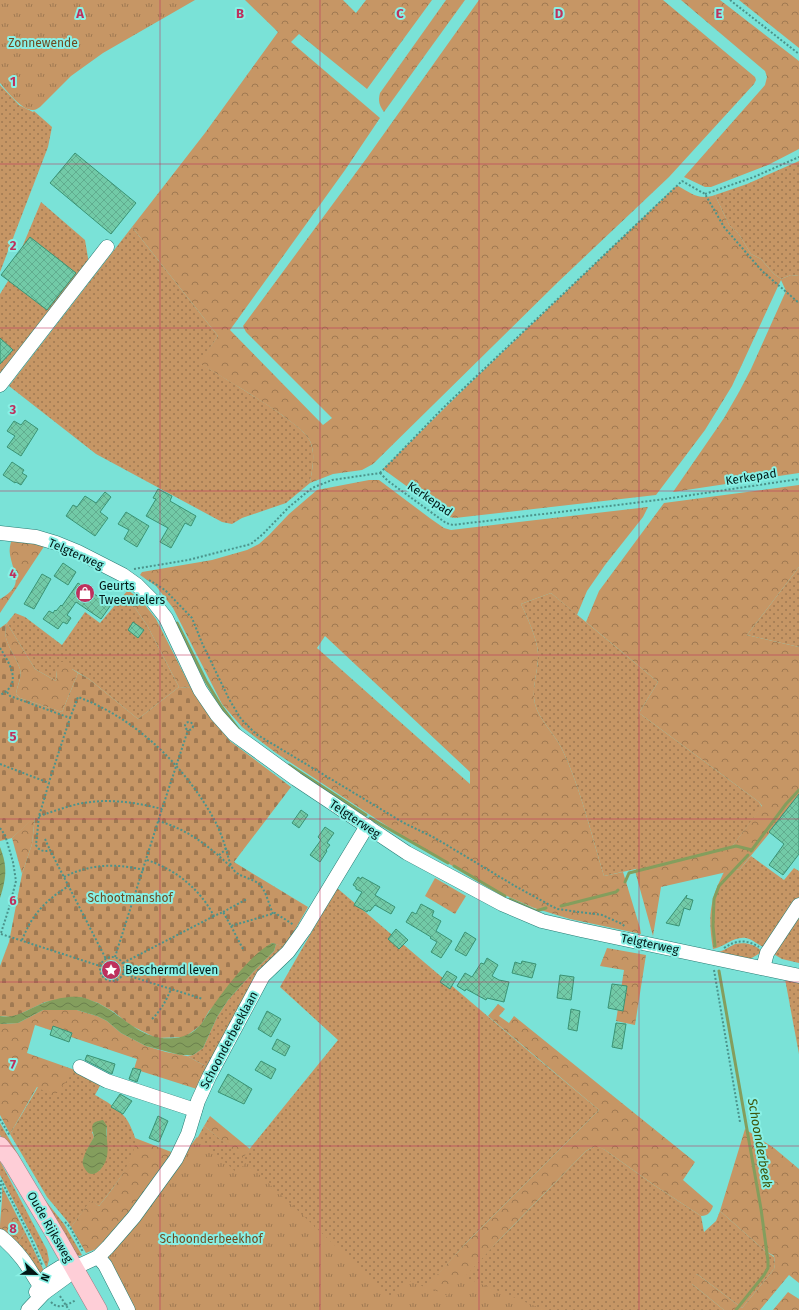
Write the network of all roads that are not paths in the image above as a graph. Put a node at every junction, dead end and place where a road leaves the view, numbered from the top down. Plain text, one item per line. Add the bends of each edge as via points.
1 (108, 247) dead end
2 (0, 385) edge
3 (0, 533) edge
4 (367, 826) junction
5 (799, 905) edge
6 (764, 968) junction
7 (799, 976) edge
8 (80, 1067) dead end
9 (195, 1110) junction
10 (0, 1146) edge
11 (0, 1152) edge
12 (0, 1236) edge
13 (98, 1257) junction
14 (55, 1279) junction
15 (27, 1310) edge
16 (85, 1310) edge
17 (98, 1310) edge
18 (128, 1310) edge

1 - 2 street
3 - 4 street, Telgterweg via 56,542 91,558 137,585 166,618 200,690 234,734
4 - 6 street, Telgterweg via 407,853 502,904 542,921 715,954
4 - 9 street, Schoonderbeeklaan via 304,930 288,952 263,976 209,1077
5 - 6 street via 767,952
6 - 7 street, Telgterweg
8 - 9 street via 107,1081
9 - 13 street, Schoonderbeeklaan via 188,1134 176,1159 134,1217
10 - 14 main road, Oude Rijksweg via 10,1159
11 - 14 main road, Oude Rijksweg
12 - 14 street via 22,1256 32,1271
13 - 14 street, Schoonderbeeklaan
13 - 18 street via 105,1264
14 - 15 street
14 - 16 main road, Oude Rijksweg
14 - 17 main road, Oude Rijksweg

